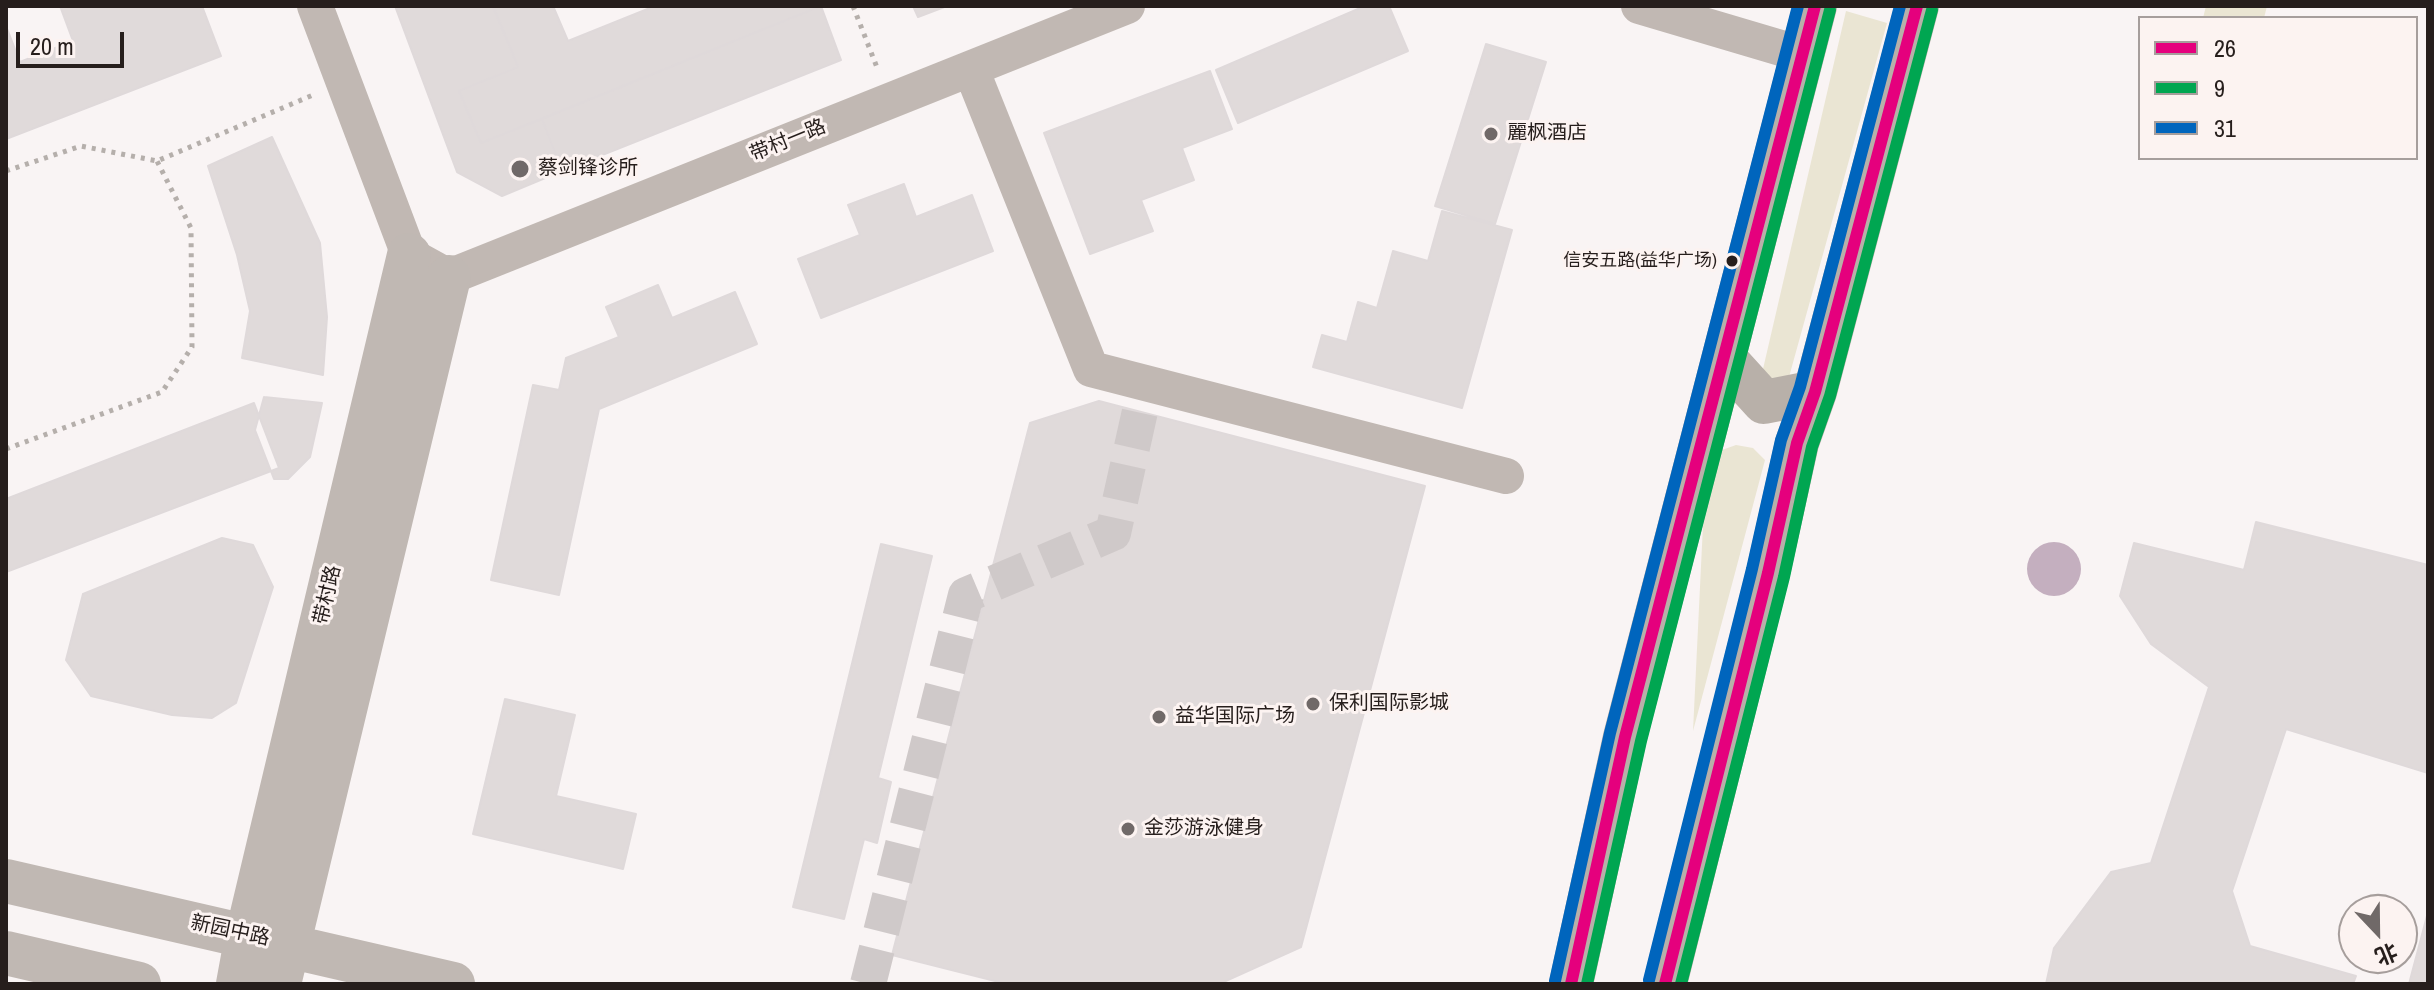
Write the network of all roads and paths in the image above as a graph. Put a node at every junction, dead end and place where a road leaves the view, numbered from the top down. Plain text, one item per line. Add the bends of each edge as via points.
1 (315, 6) edge
2 (853, 6) edge
3 (1127, 6) edge
4 (1639, 6) edge
5 (1815, 6) edge
6 (1917, 6) edge
7 (1801, 54) junction
8 (971, 69) junction
9 (343, 82) junction
10 (890, 101) junction
11 (157, 161) junction
12 (6, 171) edge
13 (409, 255) junction
14 (449, 277) junction
15 (1724, 358) junction
16 (1815, 392) junction
17 (6, 449) edge
18 (1506, 476) dead end
19 (6, 881) edge
20 (247, 935) junction
21 (6, 953) edge
22 (284, 964) edge
23 (1575, 965) edge
24 (139, 984) edge
25 (238, 984) edge
26 (453, 984) edge
27 (1551, 984) edge
28 (1665, 984) edge

1 - 9 street
2 - 10 path
3 - 8 street, 带村一路
4 - 7 street
5 - 7 main road
6 - 16 main road
7 - 15 main road
8 - 10 street, 带村一路
8 - 18 street via 1091,369
9 - 11 path
9 - 13 street
10 - 14 street, 带村一路
11 - 12 path via 81,146
11 - 17 path via 191,228 192,347 162,392
13 - 14 street
13 - 20 street, 带村路
14 - 22 street
15 - 16 main road via 1764,402
15 - 23 main road via 1625,737
16 - 28 main road via 1797,443
19 - 20 street, 新园中路
20 - 22 street, 新园中路
20 - 25 street, 带村路
21 - 24 street
22 - 26 street, 新园中路
23 - 27 street

